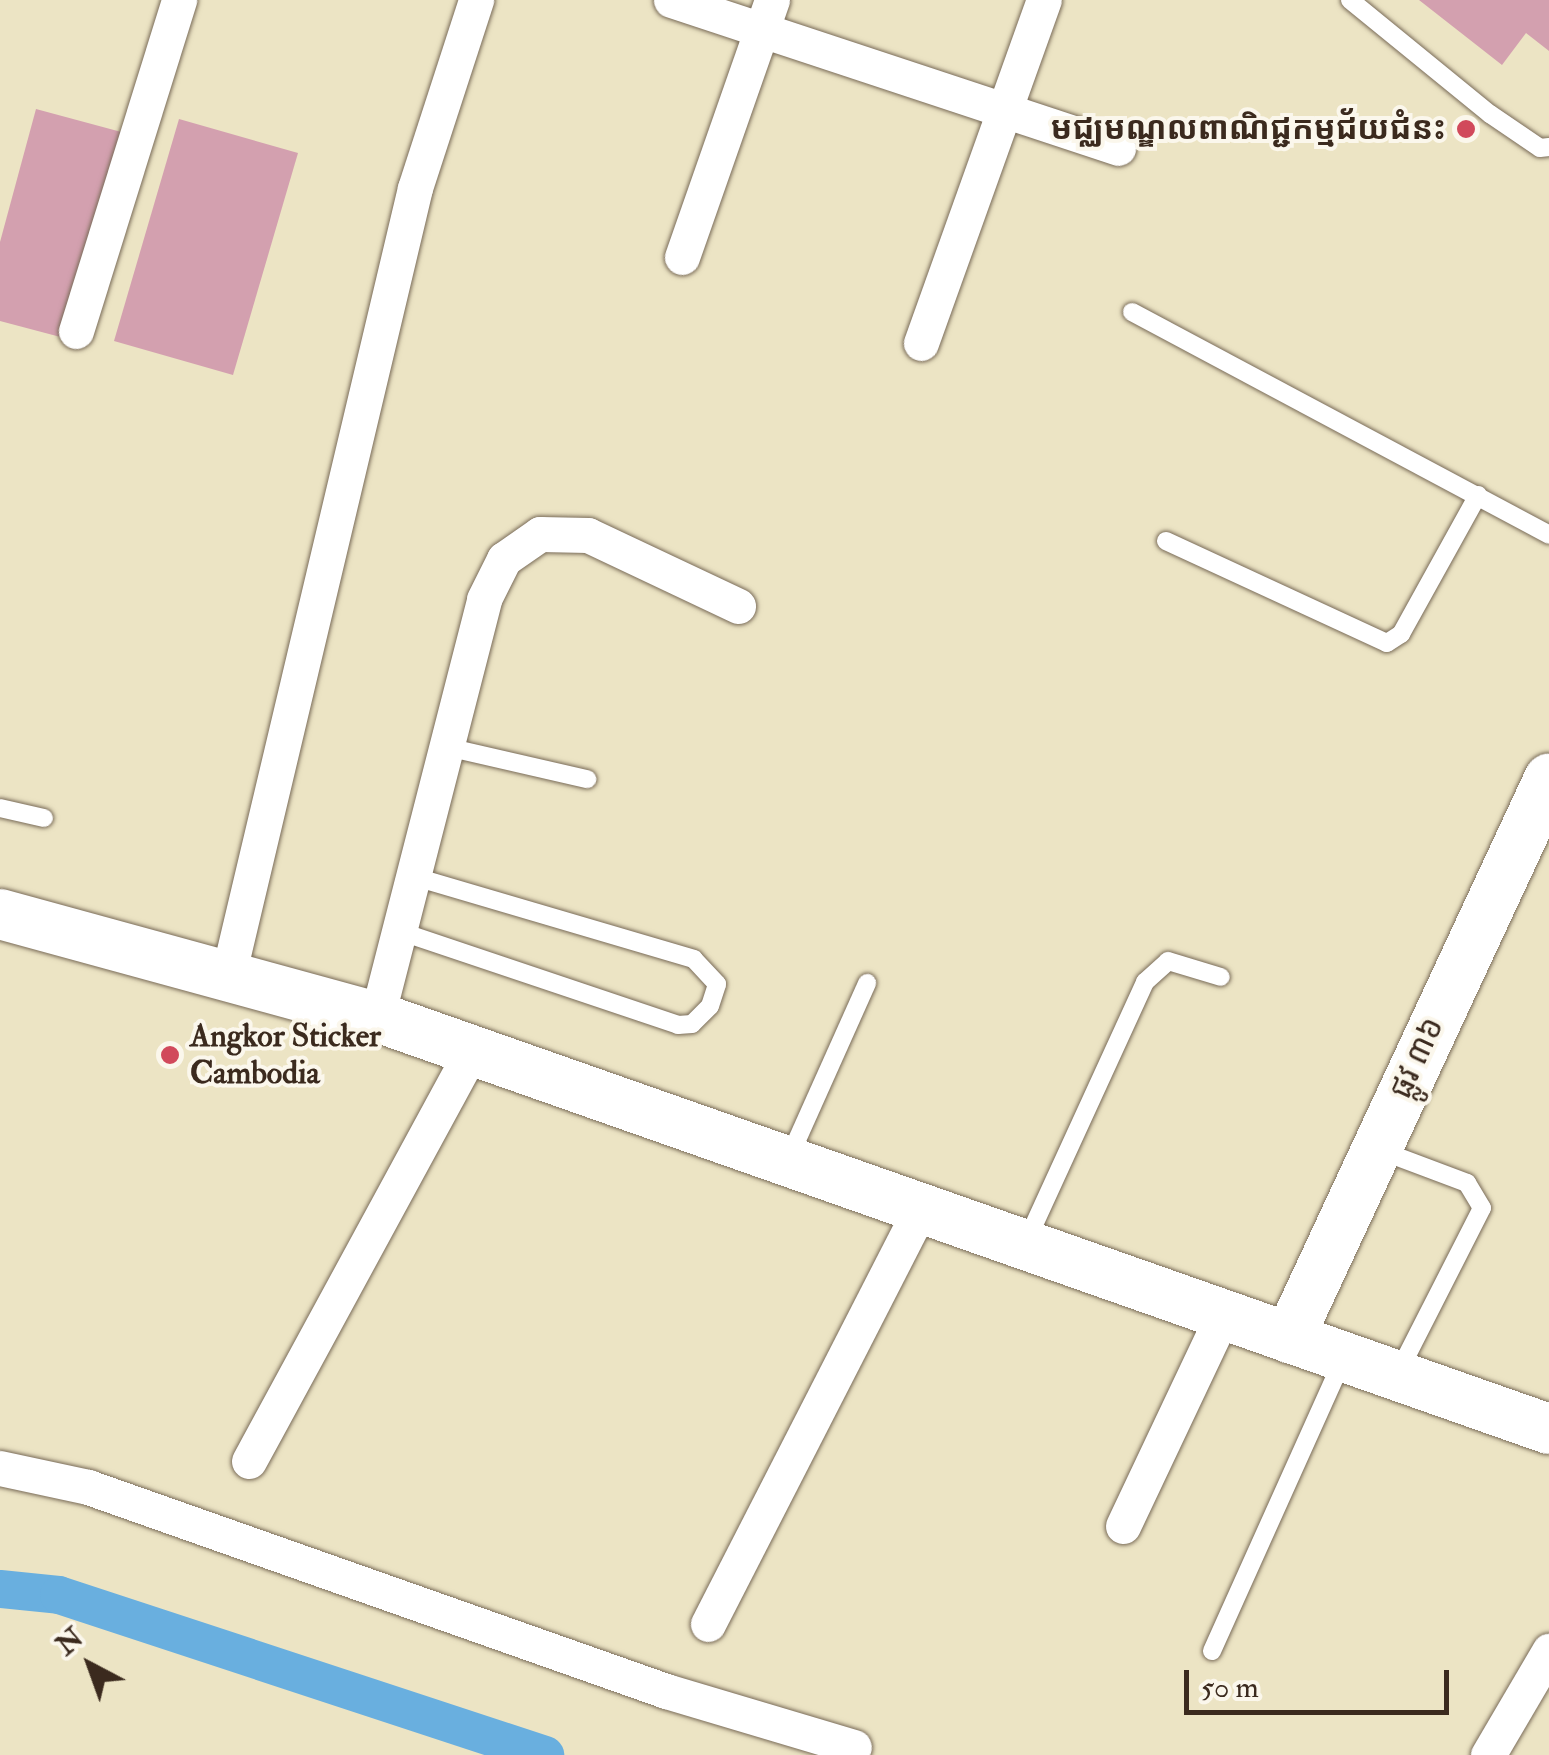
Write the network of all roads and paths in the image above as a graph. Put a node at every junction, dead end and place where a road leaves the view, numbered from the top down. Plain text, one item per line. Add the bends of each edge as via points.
1 (179, 0) edge
2 (476, 0) edge
3 (672, 0) edge
4 (1044, 0) edge
5 (1350, 0) edge
6 (766, 14) edge
7 (1002, 109) junction
8 (1549, 147) edge
9 (1118, 148) dead end
10 (682, 256) dead end
11 (1132, 312) dead end
12 (76, 331) dead end
13 (921, 343) dead end
14 (1478, 495) junction
15 (1549, 534) edge
16 (1166, 540) dead end
17 (738, 606) dead end
18 (448, 746) junction
19 (587, 779) dead end
20 (1549, 779) edge
21 (0, 808) edge
22 (44, 818) dead end
23 (416, 876) junction
24 (3, 924) edge
25 (402, 932) junction
26 (228, 976) junction
27 (1221, 977) dead end
28 (866, 983) dead end
29 (377, 1017) junction
30 (472, 1050) junction
31 (1374, 1148) junction
32 (788, 1161) junction
33 (922, 1208) junction
34 (1024, 1244) junction
35 (1223, 1314) junction
36 (1289, 1338) junction
37 (1344, 1357) junction
38 (1396, 1376) junction
39 (1549, 1429) edge
40 (249, 1461) dead end
41 (0, 1468) edge
42 (1123, 1526) dead end
43 (708, 1624) dead end
44 (1212, 1651) dead end
45 (1549, 1651) edge
46 (854, 1747) dead end
47 (1488, 1755) edge

1 - 12 street
2 - 26 street via 415,188
3 - 6 street
4 - 7 street
5 - 8 lane via 1490,114 1540,148
6 - 7 street
6 - 10 street
7 - 9 street
7 - 13 street
11 - 14 lane
14 - 15 lane
14 - 16 lane via 1402,634 1387,643
17 - 18 street via 588,535 540,534 504,560 484,599
18 - 19 lane
18 - 23 street
20 - 31 street, ផ្លូវ ៣៦
21 - 22 lane
23 - 25 street
23 - 25 lane via 694,959 717,984 710,1006 692,1024 678,1026
24 - 26 street
25 - 29 street
26 - 29 street
27 - 34 lane via 1168,961 1145,982
28 - 32 lane
29 - 30 street
30 - 32 street
30 - 40 street
31 - 36 street, ផ្លូវ ៣៦
31 - 38 lane via 1467,1183 1482,1208
32 - 33 street
33 - 34 street
33 - 43 street
34 - 35 street
35 - 36 street
35 - 42 street
36 - 37 street
37 - 38 street
37 - 44 lane
38 - 39 street
41 - 46 street via 88,1487 666,1691
45 - 47 street

